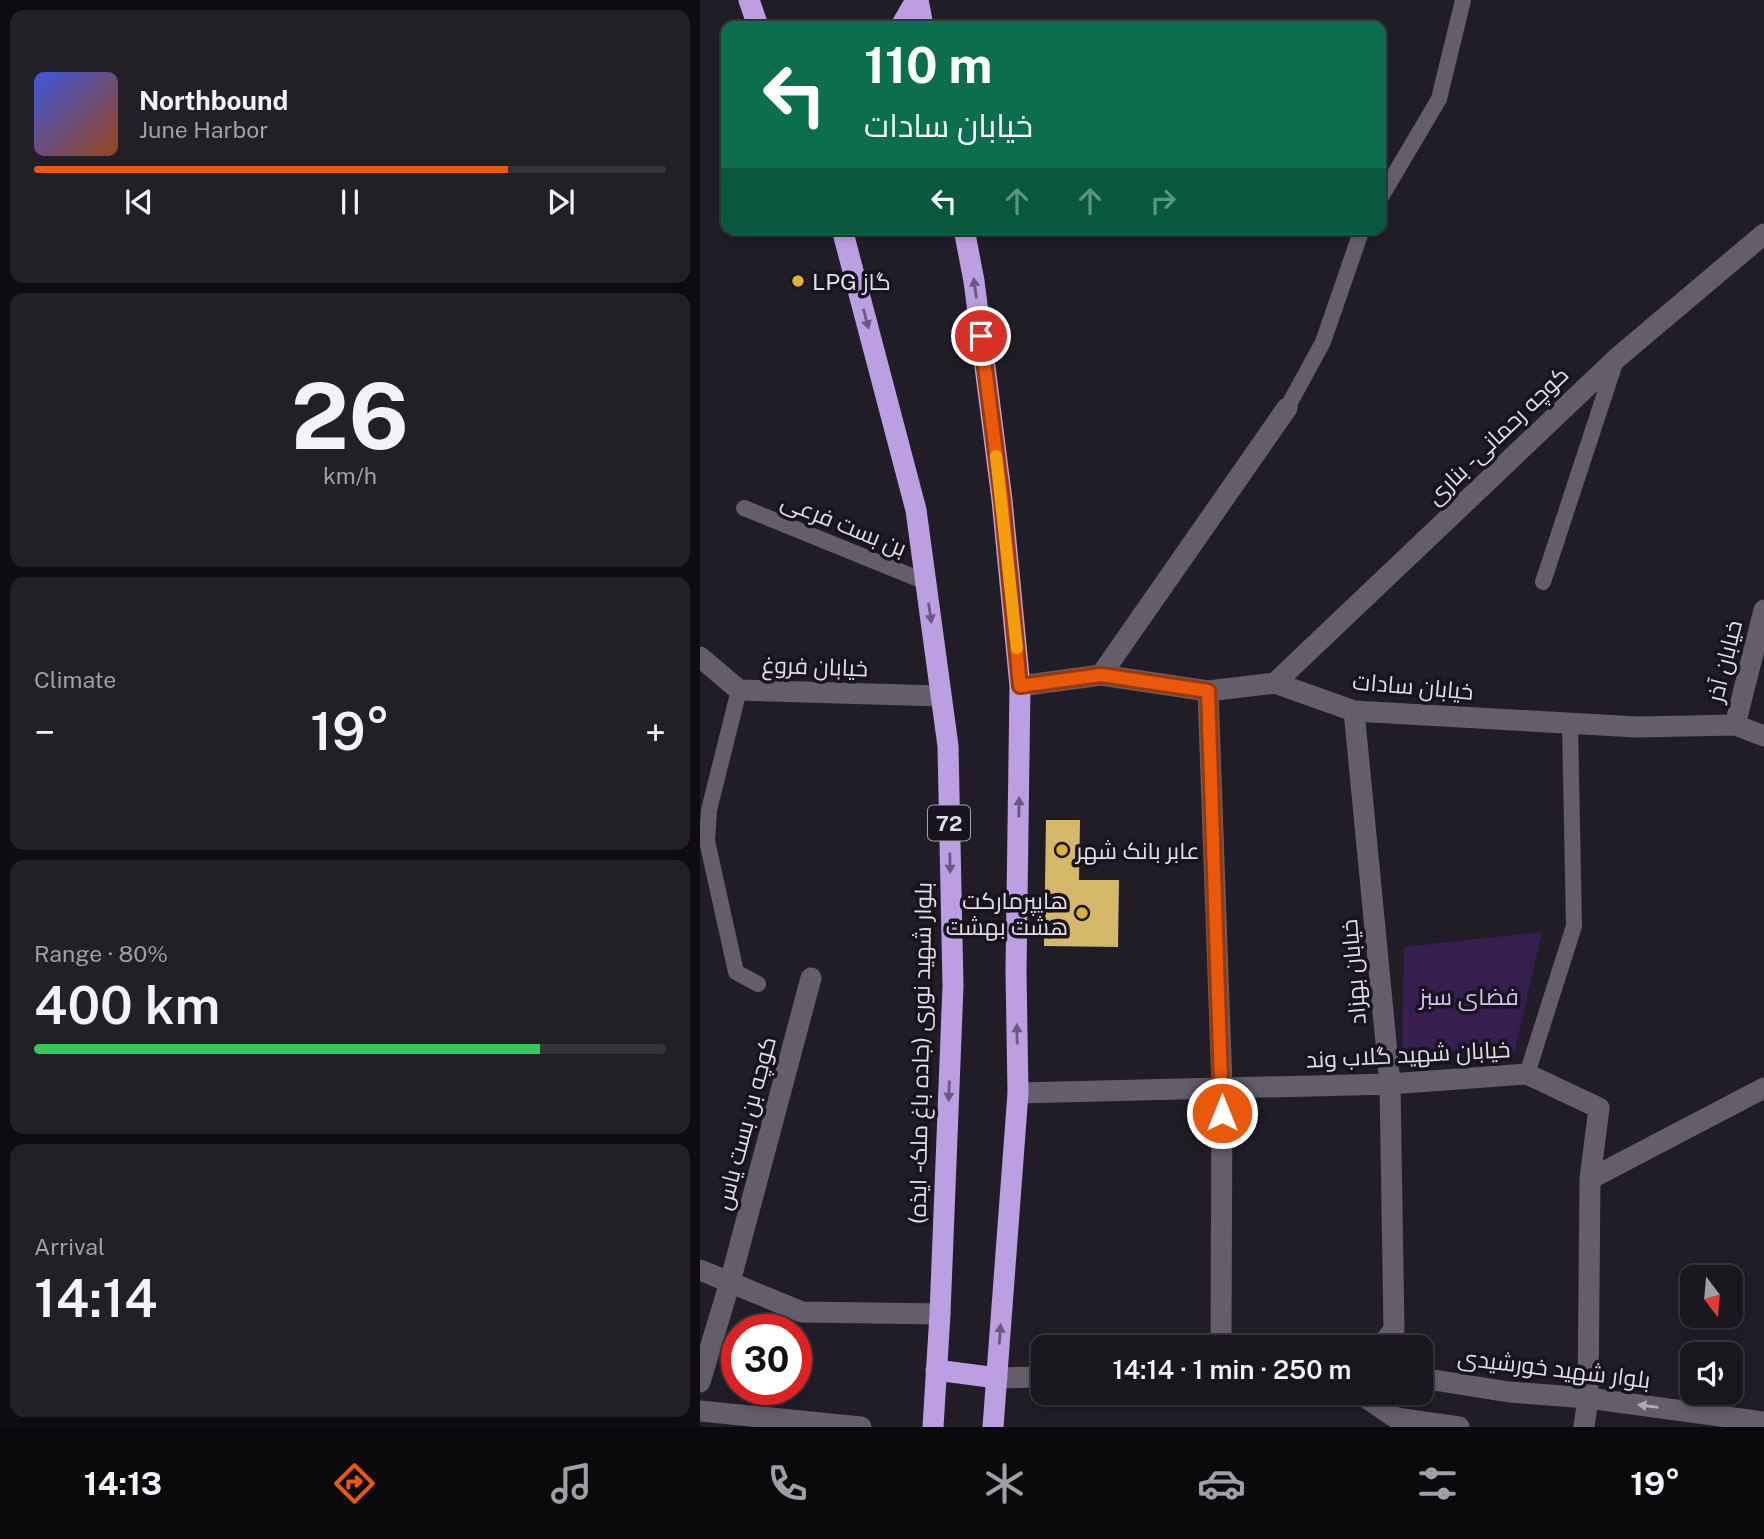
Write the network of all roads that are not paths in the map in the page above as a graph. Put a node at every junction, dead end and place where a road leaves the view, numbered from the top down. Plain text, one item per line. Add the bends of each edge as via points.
1 (750, 0) edge
2 (917, 0) edge
3 (1463, 0) edge
4 (756, 21) edge
5 (904, 21) edge
6 (922, 21) edge
7 (1386, 189) edge
8 (1764, 234) edge
9 (844, 235) edge
10 (965, 235) edge
11 (1360, 235) edge
12 (1617, 358) junction
13 (1287, 408) joint
14 (744, 508) dead end
15 (926, 582) junction
16 (1543, 582) dead end
17 (1764, 610) edge
18 (700, 657) edge
19 (1101, 675) junction
20 (1275, 684) junction
21 (1020, 686) junction
22 (739, 690) junction
23 (1208, 691) junction
24 (941, 696) junction
25 (1354, 711) junction
26 (1570, 724) junction
27 (1735, 725) junction
28 (1764, 736) edge
29 (811, 978) dead end
30 (758, 984) dead end
31 (1527, 1074) junction
32 (1390, 1084) junction
33 (1222, 1087) junction
34 (1764, 1088) edge
35 (1018, 1093) junction
36 (1590, 1179) junction
37 (700, 1270) edge
38 (730, 1282) junction
39 (940, 1314) junction
40 (1221, 1335) edge
41 (1390, 1335) edge
42 (936, 1370) junction
43 (1031, 1377) edge
44 (997, 1378) junction
45 (1433, 1380) edge
46 (700, 1382) edge
47 (1588, 1398) junction
48 (1376, 1405) edge
49 (700, 1410) edge
50 (1764, 1422) edge
51 (861, 1427) edge
52 (933, 1427) edge
53 (993, 1427) edge
54 (1459, 1427) edge
55 (1584, 1427) edge

1 - 4 highway
2 - 5 highway
2 - 6 highway
3 - 7 lane via 1439,99
8 - 12 street, کوچه رحمانی - بناری
9 -> 15 highway, بلوار شهید نوری (جاده باغ ملک - ایذه) / 72 via 916,510
21 -> 10 highway via 999,473
11 - 13 lane via 1324,342
12 - 16 lane
12 - 20 street, کوچه رحمانی - بناری
13 - 19 street
14 - 15 lane, بن بست فرعی
15 -> 24 highway, بلوار شهید نوری (جاده باغ ملک - ایذه) / 72
17 - 27 street, خیابان آذر
18 - 22 street, خیابان فروغ
19 - 21 street, خیابان سادات
19 - 23 street, خیابان سادات
20 - 23 street, خیابان سادات
20 - 25 street, خیابان سادات
35 -> 21 highway
22 - 24 street, خیابان فروغ
22 - 30 lane via 709,810 708,841 736,972
23 - 33 street
24 -> 39 highway, بلوار شهید نوری (جاده باغ ملک - ایذه) / 72 via 948,746 953,986
25 - 26 street, خیابان سادات
25 - 32 street, خیابان بهزاد
26 - 27 street, خیابان سادات
26 - 31 lane via 1574,926
27 - 28 street, خیابان سادات
29 - 38 street, کوچه بن بست یاس
31 - 32 street, خیابان شهید گلاب وند
31 - 36 street, خیابان شهید گلاب وند via 1599,1108
32 - 33 street, خیابان شهید گلاب وند
32 - 41 street, خیابان بهزاد via 1394,1330
33 - 35 street, خیابان شهید گلاب وند
33 - 40 street
34 - 36 street
44 -> 35 highway
36 - 47 street, خیابان شهید گلاب وند
37 - 38 street
38 - 39 street via 802,1312
38 - 46 street, کوچه بن بست یاس
39 - 42 highway, بلوار شهید نوری (جاده باغ ملک - ایذه) / 72
42 - 44 highway
42 - 52 highway, بلوار شهید نوری (جاده باغ ملک - ایذه) / 72
43 - 44 street
44 - 53 highway
45 - 47 street, بلوار شهید خورشیدی
50 -> 47 street, بلوار شهید خورشیدی
47 - 55 street, خیابان شهید گلاب وند
48 - 54 street via 1396,1419
49 - 51 street

